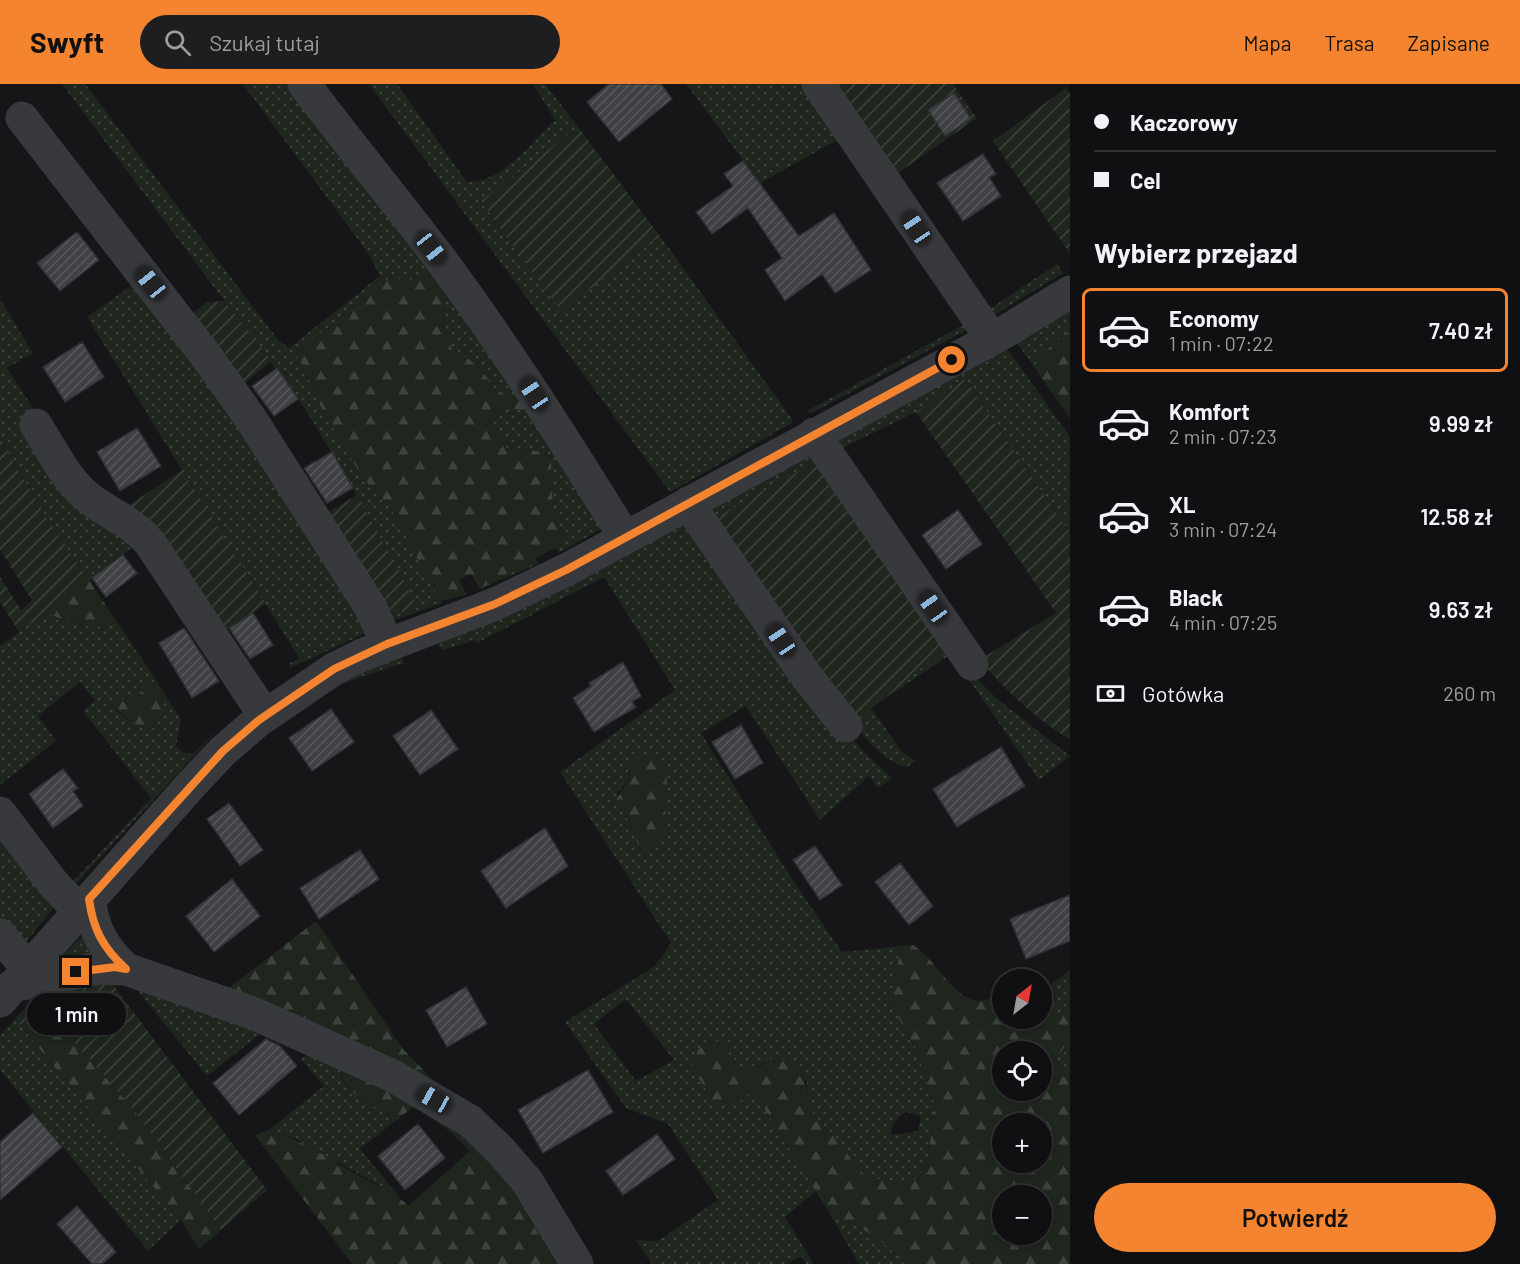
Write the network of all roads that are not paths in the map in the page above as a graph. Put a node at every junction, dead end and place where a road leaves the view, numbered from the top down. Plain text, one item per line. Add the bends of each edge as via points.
1 (304, 84) edge
2 (818, 84) edge
3 (22, 118) dead end
4 (1070, 292) edge
5 (992, 339) junction
6 (36, 425) dead end
7 (814, 434) junction
8 (688, 503) junction
9 (625, 538) junction
10 (387, 644) junction
11 (972, 664) dead end
12 (265, 716) junction
13 (846, 726) dead end
14 (0, 813) edge
15 (84, 905) junction
16 (0, 935) edge
17 (126, 969) junction
18 (13, 985) edge
19 (577, 1264) edge

1 - 9 street via 476,310
2 - 5 street
3 - 10 street via 226,384 371,608
4 - 5 street
5 - 7 street
6 - 12 street via 79,489 132,524 150,543
7 - 8 street
7 - 11 street
8 - 9 street
8 - 13 street via 807,677
9 - 10 street via 495,604
10 - 12 street via 334,669
12 - 15 street via 223,751
14 - 15 street via 52,882
15 - 17 street via 106,949
15 - 18 street
16 - 18 street
17 - 18 street via 99,968
17 - 19 street via 255,1014 316,1040 391,1076 470,1121 526,1181

